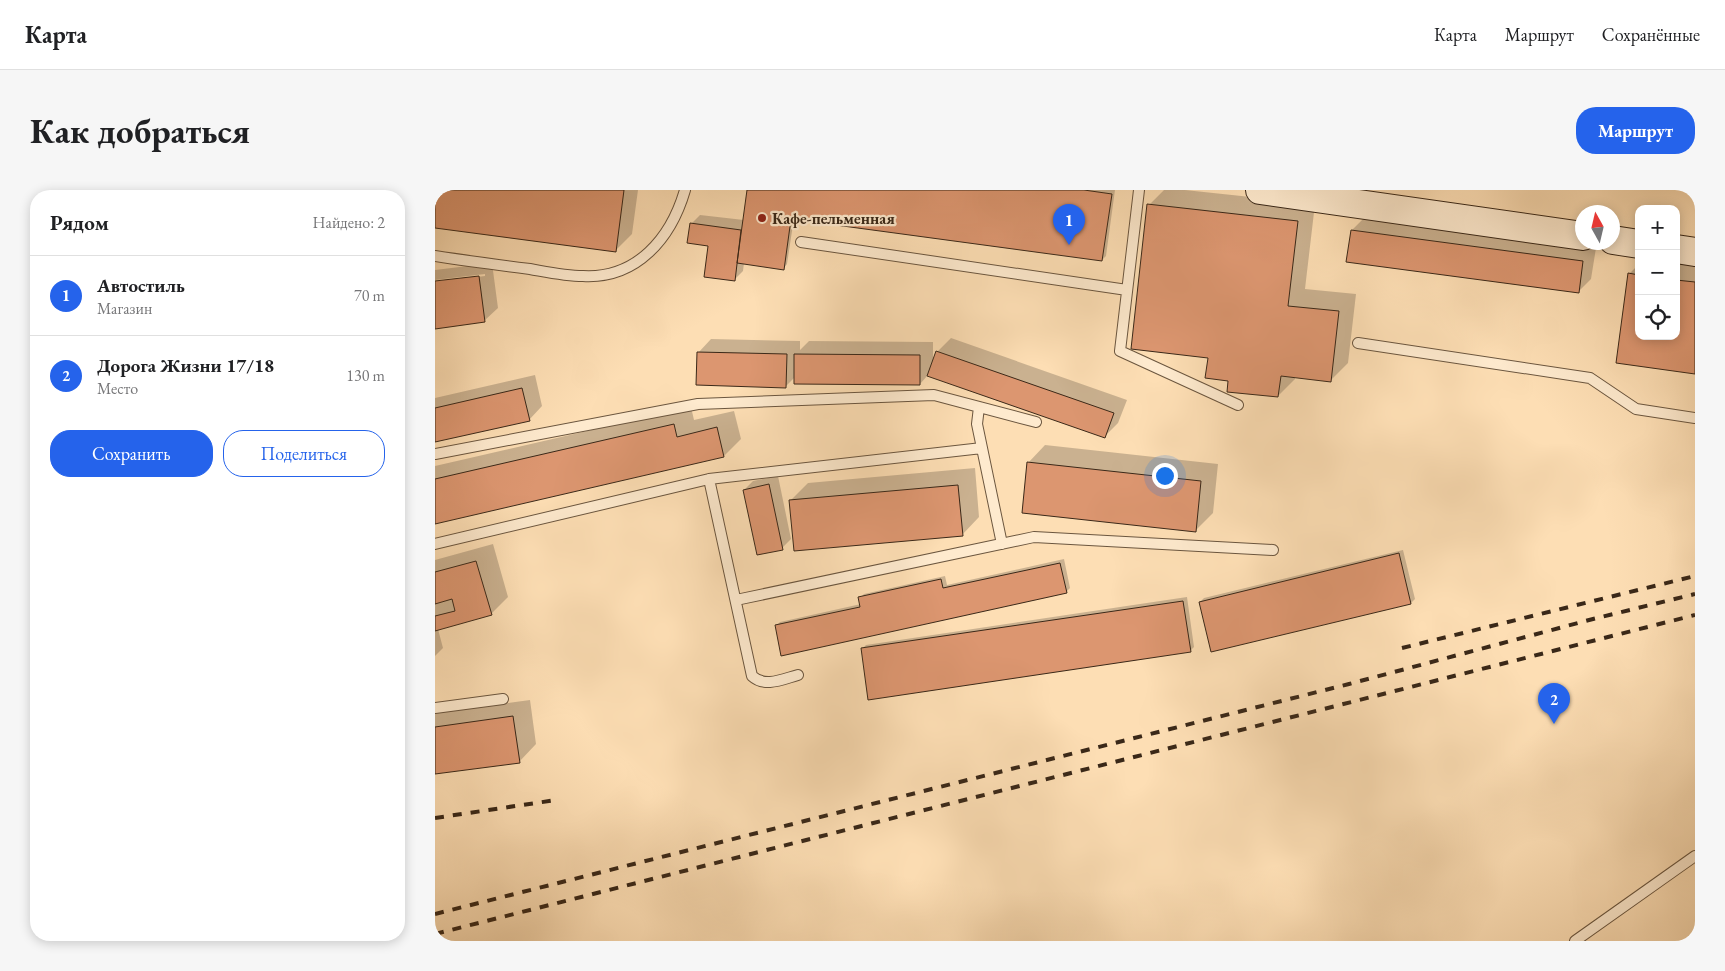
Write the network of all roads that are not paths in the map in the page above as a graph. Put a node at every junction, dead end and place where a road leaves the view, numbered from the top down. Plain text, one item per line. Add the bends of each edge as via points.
1 (685, 190) edge
2 (1139, 190) edge
3 (1260, 190) edge
4 (1354, 190) edge
5 (1575, 222) edge
6 (1620, 228) edge
7 (1635, 230) edge
8 (1575, 235) edge
9 (1680, 237) edge
10 (1695, 239) edge
11 (1620, 241) edge
12 (801, 242) dead end
13 (1635, 243) edge
14 (1680, 250) edge
15 (1695, 252) edge
16 (435, 256) edge
17 (1127, 290) junction
18 (1358, 343) dead end
19 (1238, 405) dead end
20 (979, 407) junction
21 (1695, 418) edge
22 (1036, 422) dead end
23 (982, 448) junction
24 (435, 454) edge
25 (709, 479) junction
26 (435, 544) edge
27 (1002, 544) junction
28 (1273, 550) dead end
29 (736, 600) junction
30 (798, 675) dead end
31 (503, 699) dead end
32 (435, 708) edge
33 (1695, 856) edge
34 (1575, 941) edge

1 - 16 lane via 665,236 650,253 631,266 609,274 584,277
2 - 17 lane
3 - 8 main road
4 - 5 main road
6 - 7 main road
9 - 10 main road
11 - 13 main road
12 - 17 lane
14 - 15 main road
17 - 19 lane via 1119,351
18 - 21 lane via 1590,378 1637,409
20 - 22 lane
20 - 23 lane via 977,424
20 - 24 lane via 934,395 698,404
23 - 25 lane
23 - 27 lane
25 - 26 lane
25 - 29 lane
27 - 28 lane via 1033,537
27 - 29 lane
29 - 30 lane via 752,676 757,681 773,682
31 - 32 lane
33 - 34 lane

